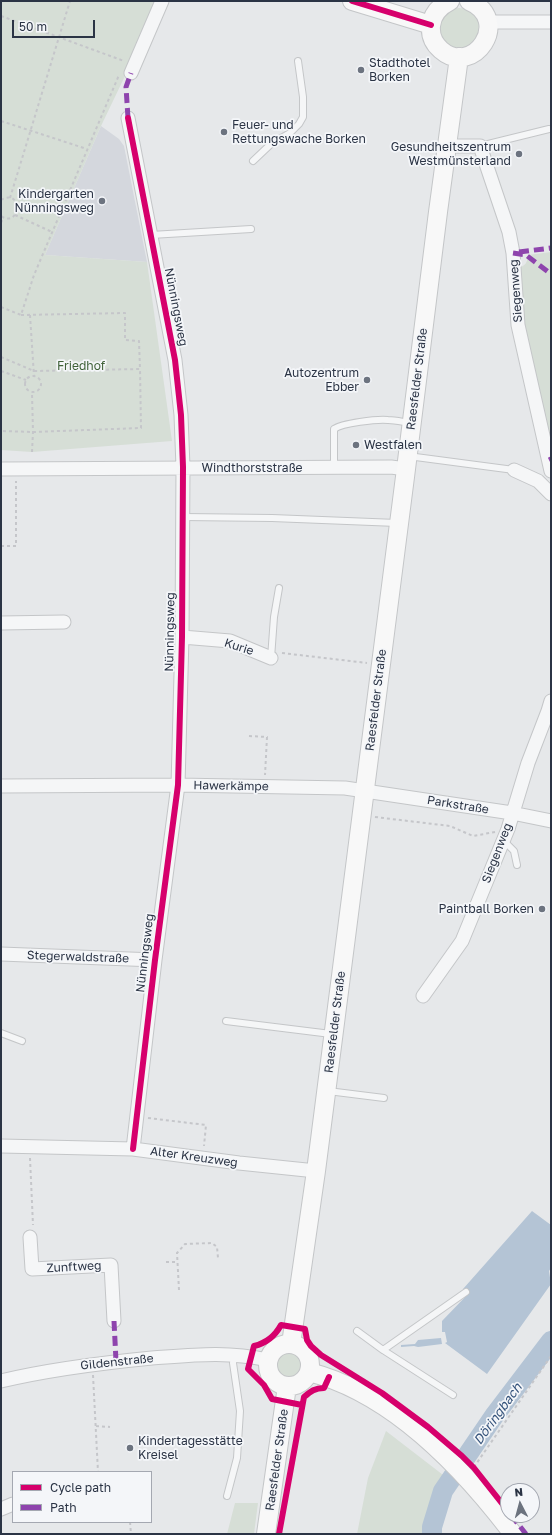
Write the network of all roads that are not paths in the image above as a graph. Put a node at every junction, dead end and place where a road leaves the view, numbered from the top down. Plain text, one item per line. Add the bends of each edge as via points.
1 (162, 1) edge
2 (352, 1) edge
3 (450, 1) edge
4 (469, 1) edge
5 (488, 22) junction
6 (551, 22) edge
7 (431, 25) junction
8 (459, 57) junction
9 (298, 61) dead end
10 (126, 71) road end
11 (128, 118) dead end
12 (549, 129) dead end
13 (447, 146) junction
14 (480, 146) junction
15 (253, 161) dead end
16 (251, 228) dead end
17 (151, 234) junction
18 (412, 423) junction
19 (407, 463) junction
20 (183, 467) junction
21 (334, 468) junction
22 (1, 469) edge
23 (514, 470) joint
24 (551, 471) edge
25 (551, 483) edge
26 (551, 494) edge
27 (183, 517) junction
28 (399, 523) junction
29 (279, 588) dead end
30 (64, 622) dead end
31 (1, 623) edge
32 (182, 637) junction
33 (271, 658) joint
34 (551, 701) edge
35 (178, 785) junction
36 (1, 786) edge
37 (364, 791) junction
38 (512, 813) junction
39 (551, 822) edge
40 (505, 834) junction
41 (517, 865) dead end
42 (1, 954) edge
43 (155, 960) junction
44 (423, 996) dead end
45 (226, 1021) dead end
46 (1, 1032) edge
47 (333, 1034) junction
48 (22, 1041) dead end
49 (326, 1090) junction
50 (384, 1098) dead end
51 (1, 1146) edge
52 (133, 1149) junction
53 (316, 1171) junction
54 (30, 1237) road end
55 (466, 1292) dead end
56 (114, 1321) dead end
57 (357, 1331) dead end
58 (291, 1344) junction
59 (383, 1350) junction
60 (234, 1354) junction
61 (268, 1360) junction
62 (309, 1372) junction
63 (1, 1381) edge
64 (287, 1386) junction
65 (453, 1395) dead end
66 (227, 1496) dead end
67 (12, 1504) edge
68 (1, 1509) edge
69 (266, 1534) edge
70 (513, 1534) edge

1 - 10 street
2 - 7 main road
3 - 7 main road via 438,10
4 - 5 main road via 485,13
5 - 6 street
5 - 8 main road via 485,42 469,56
7 - 8 main road via 433,41 438,47 444,53
8 - 13 main road, Raesfelder Straße
9 - 15 lane via 303,117 290,133 272,143
11 - 17 street, Nünningsweg
12 - 14 lane
13 - 14 street
13 - 18 main road, Raesfelder Straße
14 - 24 street, Siegenweg via 509,232 518,324
16 - 17 lane
17 - 20 street, Nünningsweg via 175,360
18 - 19 main road, Raesfelder Straße
18 - 21 lane via 386,420 337,427 334,429
19 - 21 street, Windthorststraße via 391,468
19 - 23 lane
19 - 28 main road, Raesfelder Straße
20 - 21 street, Windthorststraße
20 - 22 street, Windthorststraße
20 - 27 street, Nünningsweg
23 - 26 street via 538,481
25 - 26 street
27 - 28 lane
27 - 32 street, Nünningsweg
28 - 37 main road, Raesfelder Straße
29 - 33 lane
30 - 31 street
32 - 33 street, Kurie via 230,641
32 - 35 street, Nünningsweg
34 - 38 street, Siegenweg
35 - 36 street, Hawerkämpe
35 - 37 street, Hawerkämpe via 345,788
35 - 43 street, Nünningsweg
37 - 38 street, Parkstraße
37 - 47 main road, Raesfelder Straße
38 - 39 street, Parkstraße
38 - 40 street, Siegenweg
40 - 41 lane via 514,851
40 - 44 street, Siegenweg via 462,941
42 - 43 street, Stegerwaldstraße
43 - 52 street, Nünningsweg
45 - 47 lane
46 - 48 lane
47 - 49 main road, Raesfelder Straße
49 - 50 lane
49 - 53 main road, Raesfelder Straße
51 - 52 street, Alter Kreuzweg
52 - 53 street, Alter Kreuzweg
53 - 58 main road, Raesfelder Straße
54 - 56 street, Zunftweg via 32,1269 111,1265
55 - 59 lane
57 - 59 lane
58 - 61 main road via 275,1348
58 - 62 main road via 302,1348 307,1354 310,1361
59 - 65 lane
60 - 61 street, Gildenstraße
60 - 63 street, Gildenstraße via 210,1353 92,1364
60 - 66 lane via 240,1411 237,1458
61 - 64 main road via 269,1372 275,1381
62 - 64 main road via 299,1384
62 - 70 main road via 329,1377 378,1403 448,1459 471,1473
64 - 69 main road, Raesfelder Straße
67 - 68 street

